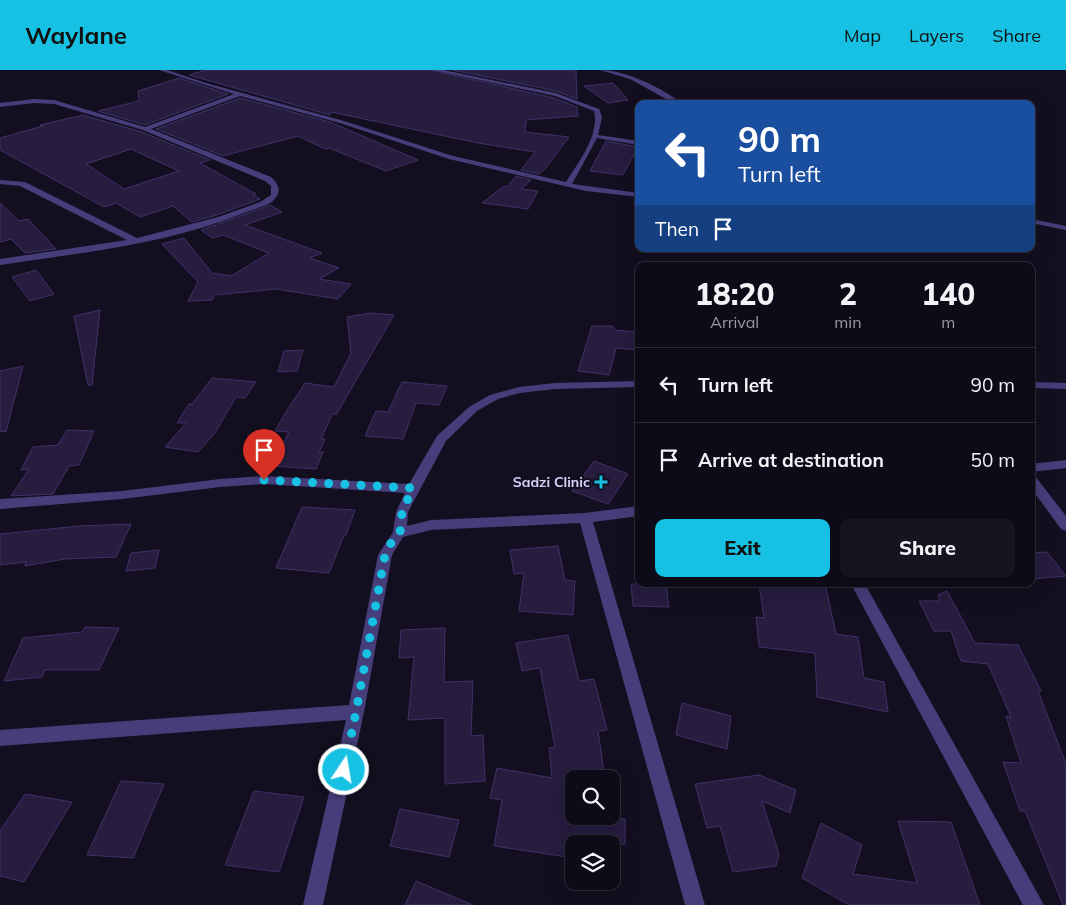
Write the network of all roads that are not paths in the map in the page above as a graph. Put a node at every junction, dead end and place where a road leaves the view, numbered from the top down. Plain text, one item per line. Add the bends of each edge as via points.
1 (435, 70) edge
2 (603, 70) edge
3 (168, 71) edge
4 (240, 94) junction
5 (673, 100) edge
6 (0, 105) edge
7 (145, 129) junction
8 (594, 136) junction
9 (635, 142) edge
10 (0, 182) edge
11 (568, 184) junction
12 (635, 195) edge
13 (1035, 222) edge
14 (1066, 228) edge
15 (136, 241) junction
16 (0, 262) edge
17 (635, 384) edge
18 (1035, 386) edge
19 (1066, 386) edge
20 (1066, 464) edge
21 (1035, 468) edge
22 (1035, 485) edge
23 (413, 488) junction
24 (0, 504) edge
25 (635, 512) edge
26 (585, 518) junction
27 (1066, 526) edge
28 (400, 533) junction
29 (860, 587) edge
30 (356, 712) junction
31 (0, 738) edge
32 (313, 905) edge
33 (695, 905) edge
34 (1034, 905) edge

1 - 8 street via 592,107 600,119
2 - 5 street via 632,78
3 - 4 street
4 - 7 street
4 - 11 street via 342,122 451,158
6 - 7 street via 49,101
7 - 15 street via 268,179 275,185 275,191 274,196 265,202 241,212
8 - 9 street
8 - 11 street
10 - 15 street via 22,184
11 - 12 street via 596,191
13 - 14 street
15 - 16 street
17 - 23 street via 555,386 494,396 473,409 441,439
18 - 19 street
20 - 21 street
22 - 27 street
23 - 24 street via 264,480 122,496
23 - 28 street via 402,512
25 - 26 street
26 - 28 street via 431,525
26 - 33 street
28 - 30 street via 385,555
29 - 34 street
30 - 31 street
30 - 32 street

